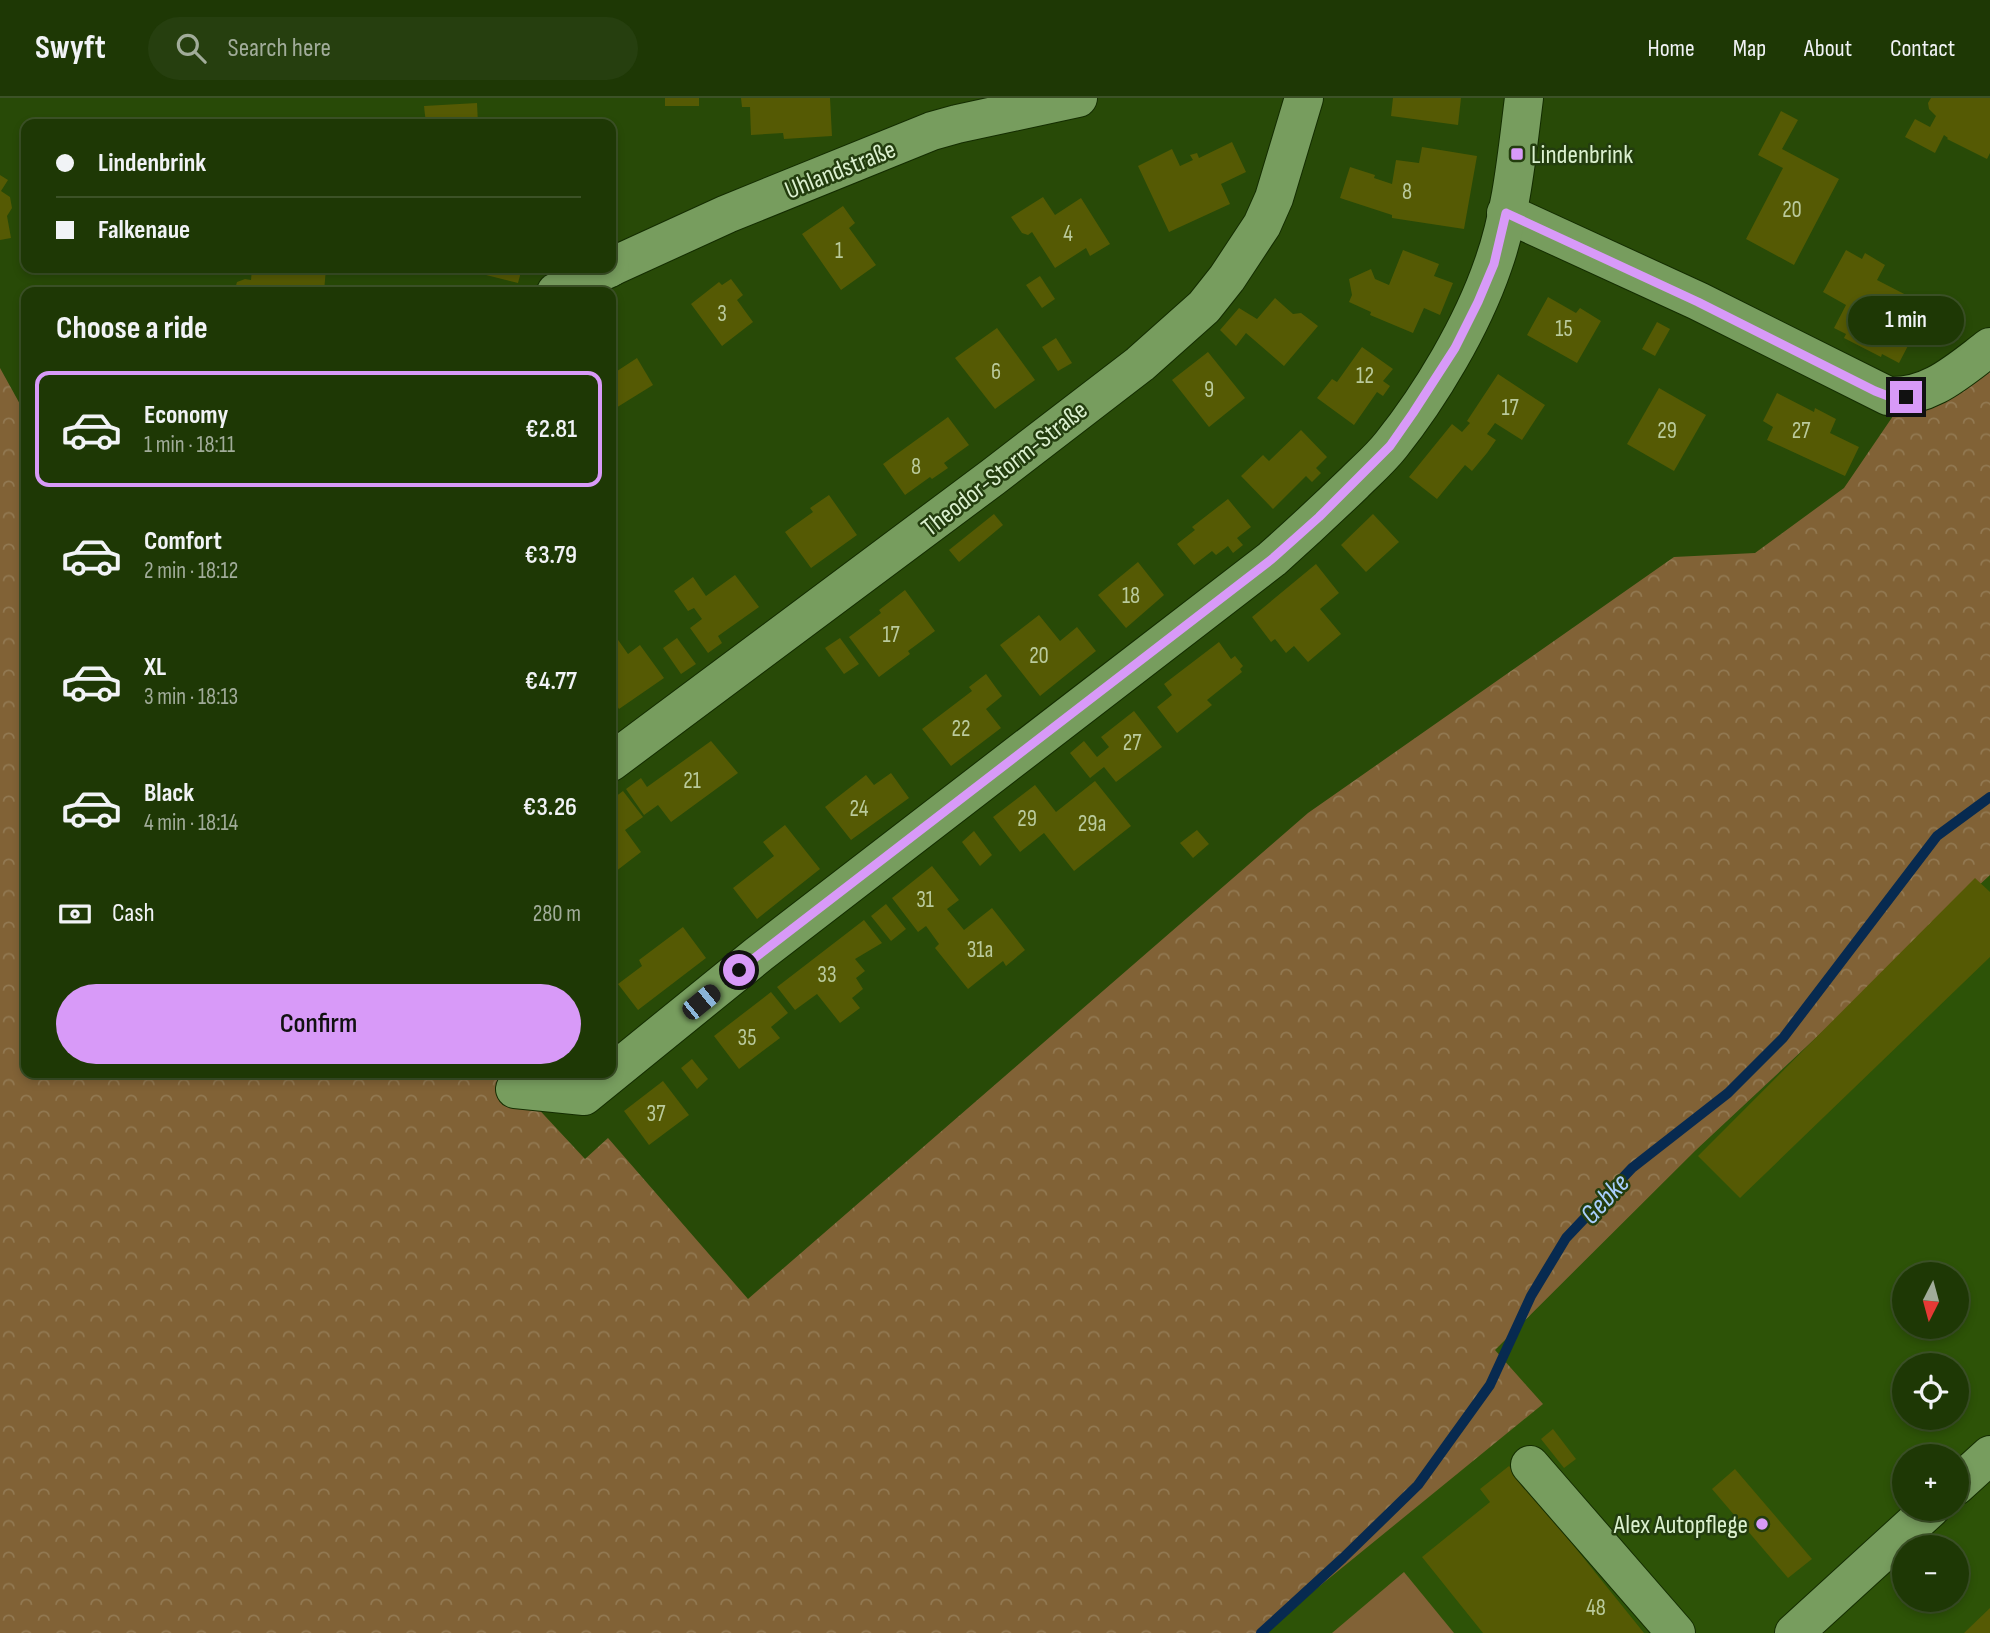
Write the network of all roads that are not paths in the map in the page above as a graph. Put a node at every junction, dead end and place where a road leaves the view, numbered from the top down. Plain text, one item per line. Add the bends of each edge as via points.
1 (1078, 98) edge
2 (1304, 98) edge
3 (1524, 98) edge
4 (1506, 213) junction
5 (616, 264) edge
6 (597, 273) edge
7 (566, 287) edge
8 (1990, 347) edge
9 (616, 758) edge
10 (616, 1071) edge
11 (607, 1078) edge
12 (515, 1089) dead end
13 (1990, 1455) edge
14 (1530, 1465) dead end
15 (1969, 1474) edge
16 (1917, 1521) edge
17 (1676, 1633) edge
18 (1794, 1633) edge

1 - 5 street, Uhlandstraße via 932,131
2 - 9 street, Theodor-Storm-Straße via 1262,225 1204,307 1140,364 993,478
3 - 4 street
4 - 8 street via 1888,396 1906,397 1944,382
4 - 10 street via 1494,264 1455,348 1390,446 1319,517 1272,559 790,930
6 - 7 street, Uhlandstraße
11 - 12 street via 584,1097
13 - 15 street
14 - 17 street
16 - 18 street

